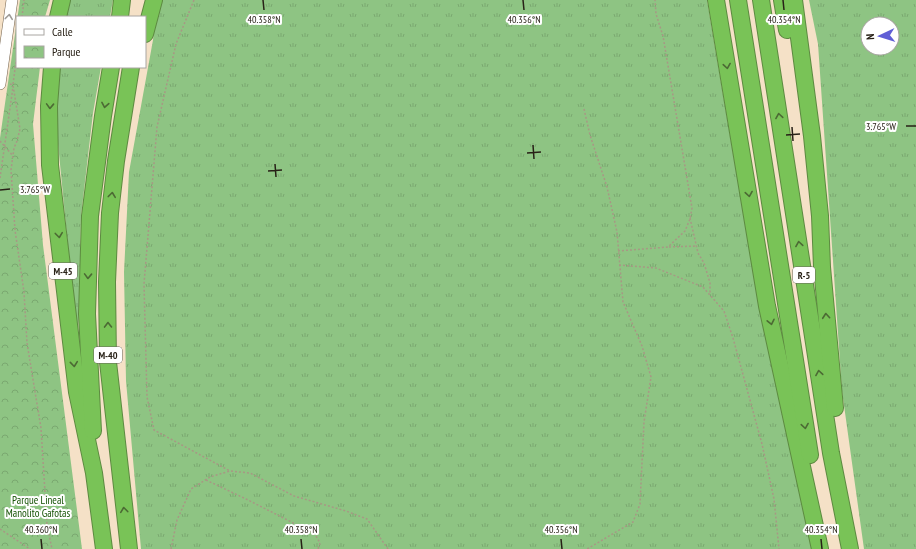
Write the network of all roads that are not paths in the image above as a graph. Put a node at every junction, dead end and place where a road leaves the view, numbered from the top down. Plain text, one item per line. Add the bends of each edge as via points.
1 (12, 0) edge
2 (62, 0) edge
3 (122, 0) edge
4 (142, 0) edge
5 (154, 0) edge
6 (713, 0) edge
7 (716, 0) edge
8 (738, 0) edge
9 (761, 0) edge
10 (782, 0) edge
11 (794, 0) edge
12 (58, 16) edge
13 (120, 16) edge
14 (139, 16) edge
15 (146, 30) edge
16 (724, 47) junction
17 (52, 68) edge
18 (111, 68) edge
19 (131, 68) edge
20 (139, 68) edge
21 (0, 83) edge
22 (116, 161) junction
23 (822, 267) junction
24 (94, 472) junction
25 (104, 549) edge
26 (129, 549) edge
27 (820, 549) edge
28 (825, 549) edge
29 (850, 549) edge
30 (854, 549) edge

21 -> 1 street
2 - 12 highway
3 - 13 highway
4 - 14 highway
5 - 15 highway
6 - 16 highway
7 - 16 highway
8 -> 28 highway, R-5
29 -> 9 highway, R-5 via 831,453
10 - 23 highway via 800,105
11 - 23 highway via 813,144
16 -> 27 highway via 767,306
17 -> 24 highway, M-45 via 49,106 50,165 77,392
18 -> 24 highway, M-40 via 90,216 87,314
19 - 22 highway, M-40
20 - 22 highway via 126,135
26 -> 22 highway, M-40 via 108,362 107,274
30 -> 23 highway via 839,449
24 - 25 highway, M-40

